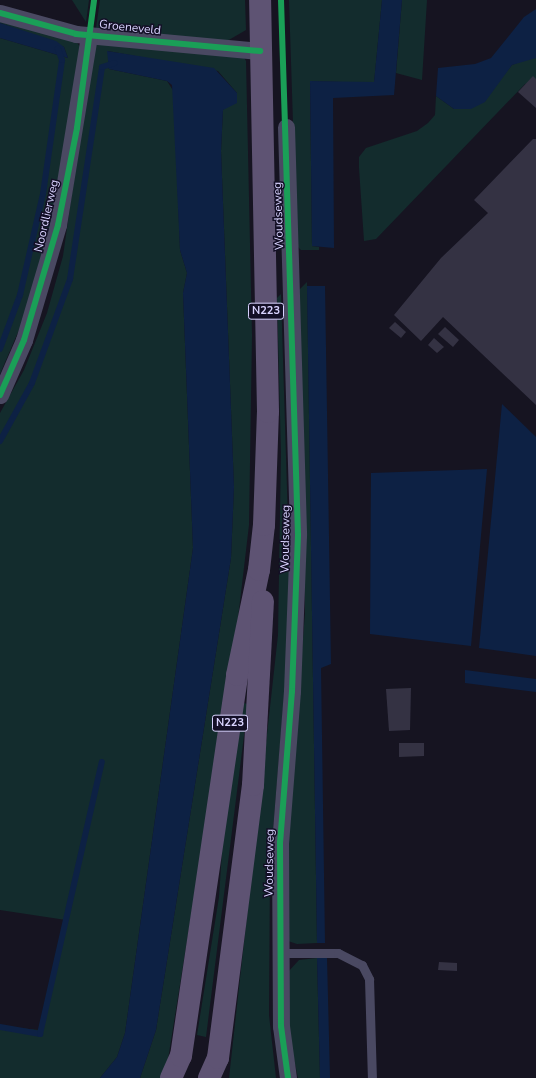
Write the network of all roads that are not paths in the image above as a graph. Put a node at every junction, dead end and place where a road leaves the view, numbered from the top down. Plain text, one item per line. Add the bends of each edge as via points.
1 (260, 0) edge
2 (0, 13) edge
3 (89, 35) junction
4 (260, 51) junction
5 (286, 128) dead end
6 (0, 395) edge
7 (259, 570) junction
8 (280, 953) junction
9 (181, 1056) junction
10 (219, 1068) edge
11 (171, 1078) edge
12 (184, 1078) edge
13 (209, 1078) edge
14 (288, 1078) edge
15 (372, 1078) edge

1 - 4 main road, Woudseweg / N223
2 - 3 street, Groeneveld via 58,31
3 - 4 street, Groeneveld
3 - 6 street, Noordlierweg via 58,225 24,340
4 - 7 main road, Woudseweg / N223 via 268,412
5 - 8 street, Woudseweg via 298,536 292,691 280,842
7 - 9 main road, Woudseweg / N223 via 237,675
7 - 10 main road, Woudseweg / N223 via 263,601 252,785
8 - 14 street, Woudseweg via 281,1026
8 - 15 lane via 338,954 362,965 369,979
9 - 11 main road, Woudseweg / N223
9 - 12 main road, Woudseweg / N223 via 186,1068
10 - 13 main road, Woudseweg / N223

